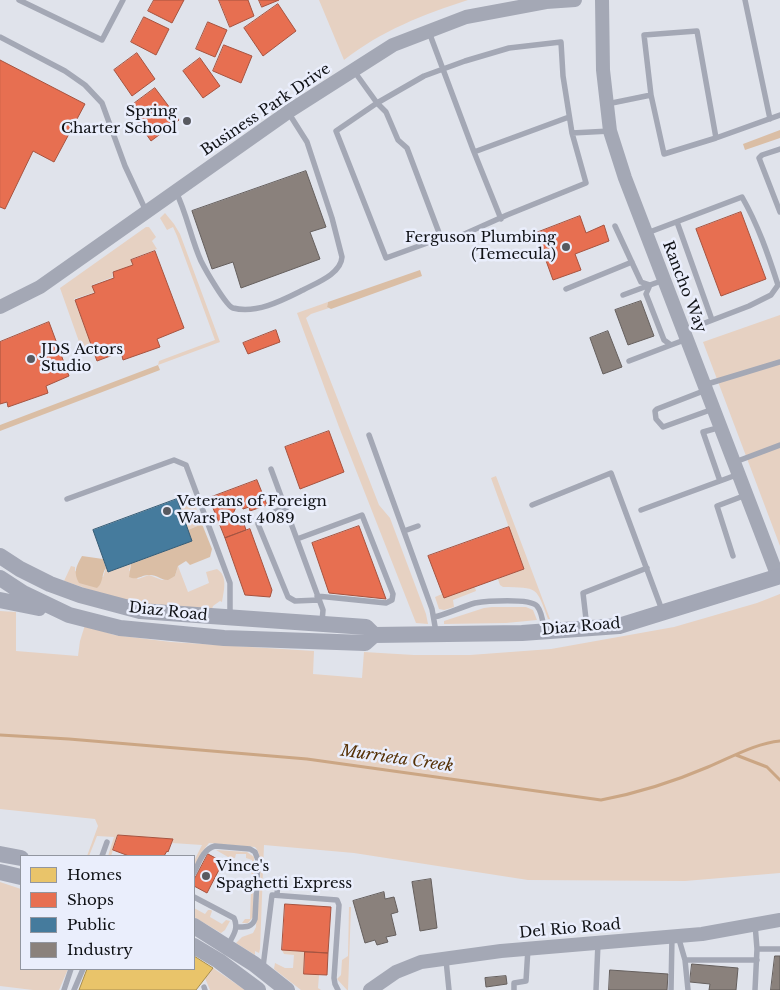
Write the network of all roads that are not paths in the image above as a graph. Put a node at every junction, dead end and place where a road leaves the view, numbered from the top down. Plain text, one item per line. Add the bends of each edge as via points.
1 (19, 0) edge
2 (123, 0) edge
3 (575, 0) edge
4 (602, 0) edge
5 (745, 0) edge
6 (27, 2) edge
7 (429, 31) junction
8 (0, 37) edge
9 (442, 69) junction
10 (354, 71) junction
11 (651, 95) junction
12 (377, 102) junction
13 (607, 104) junction
14 (288, 112) junction
15 (780, 115) edge
16 (569, 117) junction
17 (770, 119) junction
18 (610, 131) junction
19 (572, 133) junction
20 (716, 138) junction
21 (780, 149) edge
22 (474, 152) junction
23 (176, 192) junction
24 (780, 212) edge
25 (146, 213) junction
26 (500, 219) junction
27 (677, 222) junction
28 (615, 226) dead end
29 (646, 233) junction
30 (440, 238) junction
31 (632, 262) junction
32 (664, 280) junction
33 (650, 285) junction
34 (566, 289) dead end
35 (623, 295) dead end
36 (0, 307) edge
37 (712, 320) junction
38 (685, 335) junction
39 (671, 345) junction
40 (629, 361) dead end
41 (780, 362) edge
42 (705, 388) junction
43 (713, 409) junction
44 (720, 427) junction
45 (369, 435) dead end
46 (780, 445) edge
47 (736, 468) junction
48 (271, 469) dead end
49 (720, 481) junction
50 (746, 495) junction
51 (67, 499) dead end
52 (532, 505) dead end
53 (285, 507) junction
54 (641, 510) dead end
55 (418, 526) dead end
56 (404, 531) junction
57 (297, 540) junction
58 (0, 556) edge
59 (732, 556) dead end
60 (647, 568) junction
61 (779, 576) edge
62 (0, 578) edge
63 (318, 598) junction
64 (0, 600) edge
65 (662, 612) junction
66 (70, 615) junction
67 (230, 618) junction
68 (322, 624) junction
69 (435, 626) junction
70 (587, 628) junction
71 (544, 631) junction
72 (374, 634) junction
73 (107, 842) dead end
74 (0, 854) edge
75 (102, 855) edge
76 (20, 858) edge
77 (195, 871) edge
78 (278, 884) dead end
79 (277, 894) junction
80 (195, 898) edge
81 (780, 920) edge
82 (755, 924) junction
83 (195, 927) edge
84 (236, 927) junction
85 (675, 936) junction
86 (598, 942) junction
87 (228, 946) junction
88 (195, 947) edge
89 (528, 948) junction
90 (757, 949) junction
91 (780, 949) edge
92 (445, 958) junction
93 (685, 960) junction
94 (757, 960) junction
95 (71, 970) edge
96 (83, 970) edge
97 (262, 971) junction
98 (64, 990) edge
99 (74, 990) edge
100 (258, 990) edge
101 (287, 990) edge
102 (338, 990) edge
103 (370, 990) edge
104 (449, 990) edge
105 (514, 990) edge
106 (596, 990) edge
107 (671, 990) edge
108 (688, 990) edge
109 (755, 990) edge

1 - 6 lane
2 - 6 lane via 102,40
3 - 7 street, Business Park Drive via 466,17
4 - 13 street, Rancho Way
5 - 17 lane
7 - 9 lane
7 - 10 street, Business Park Drive via 393,45
8 - 25 lane via 65,71 86,85 102,103
9 - 12 lane
9 - 16 lane via 508,48 561,42
9 - 22 lane
10 - 12 lane
10 - 14 street, Business Park Drive
11 - 13 lane
11 - 20 lane via 664,154
11 - 20 lane via 644,35 698,31
12 - 30 lane via 386,112 398,140 407,148
12 - 30 lane via 336,131 386,258
13 - 18 street, Rancho Way
14 - 23 street, Business Park Drive
14 - 23 lane via 307,142 342,257 338,268 324,279 281,301 256,309 232,308 201,262
15 - 17 lane
16 - 19 lane
16 - 22 lane
17 - 20 lane
18 - 19 lane
18 - 29 street, Rancho Way
19 - 26 lane via 586,183
21 - 24 lane via 759,158
22 - 26 lane
23 - 25 street, Business Park Drive
25 - 36 street, Business Park Drive via 40,286
26 - 30 lane via 451,240
27 - 29 lane
27 - 37 lane
27 - 37 lane via 742,197 754,217 772,265 778,284 772,295
28 - 31 lane
29 - 32 street, Rancho Way
31 - 33 lane via 641,282
31 - 34 lane
32 - 33 lane
32 - 38 street, Rancho Way
33 - 35 lane
33 - 39 lane via 646,294 664,340
37 - 38 lane
38 - 39 lane
38 - 42 street, Rancho Way
39 - 40 lane
41 - 42 lane
42 - 43 street, Rancho Way
42 - 43 lane via 657,409 656,419 663,426
43 - 44 street, Rancho Way
44 - 47 street, Rancho Way
44 - 49 lane via 703,432
45 - 56 lane
46 - 47 lane
47 - 49 lane
47 - 50 street, Rancho Way
48 - 53 lane
49 - 54 lane
50 - 59 lane via 717,506
50 - 61 street, Rancho Way
51 - 67 lane via 174,460 186,465 230,583
52 - 60 lane via 611,474
53 - 57 lane
53 - 63 lane via 258,520 258,524 288,597 295,601
55 - 56 lane
56 - 69 lane
57 - 63 lane
57 - 63 lane via 362,516 393,594 392,600 386,603
58 - 67 main road, Diaz Road via 50,584 112,604 140,611
60 - 65 lane
60 - 70 lane via 583,593
61 - 65 main road, Diaz Road
62 - 66 main road, Diaz Road via 23,593
63 - 68 lane via 323,610
64 - 66 main road
65 - 70 main road, Diaz Road via 619,626
66 - 72 main road, Diaz Road via 120,628 224,638 366,643
67 - 68 main road, Diaz Road
68 - 72 main road, Diaz Road via 366,627
69 - 71 main road, Diaz Road
69 - 71 lane via 482,602 528,602 539,608
69 - 72 main road, Diaz Road
70 - 71 main road, Diaz Road
73 - 75 lane
74 - 76 main road
77 - 84 lane via 210,847 255,852 258,860 256,918 248,927
78 - 79 lane
79 - 97 lane via 272,895 270,901
79 - 102 lane via 339,901 334,978
80 - 84 lane via 234,918
81 - 82 street, Del Rio Road
82 - 85 street, Del Rio Road
82 - 90 lane
83 - 87 main road
84 - 87 lane
85 - 86 street, Del Rio Road
85 - 93 lane
85 - 107 lane
86 - 89 street, Del Rio Road
86 - 106 lane
87 - 97 main road
88 - 100 main road
89 - 92 street, Del Rio Road
89 - 105 lane via 526,982 514,983
90 - 91 lane
90 - 94 lane
92 - 103 street, Del Rio Road via 421,962 396,972
92 - 104 lane
93 - 94 lane
93 - 108 lane
94 - 109 lane
95 - 98 lane
96 - 99 lane
97 - 101 main road

